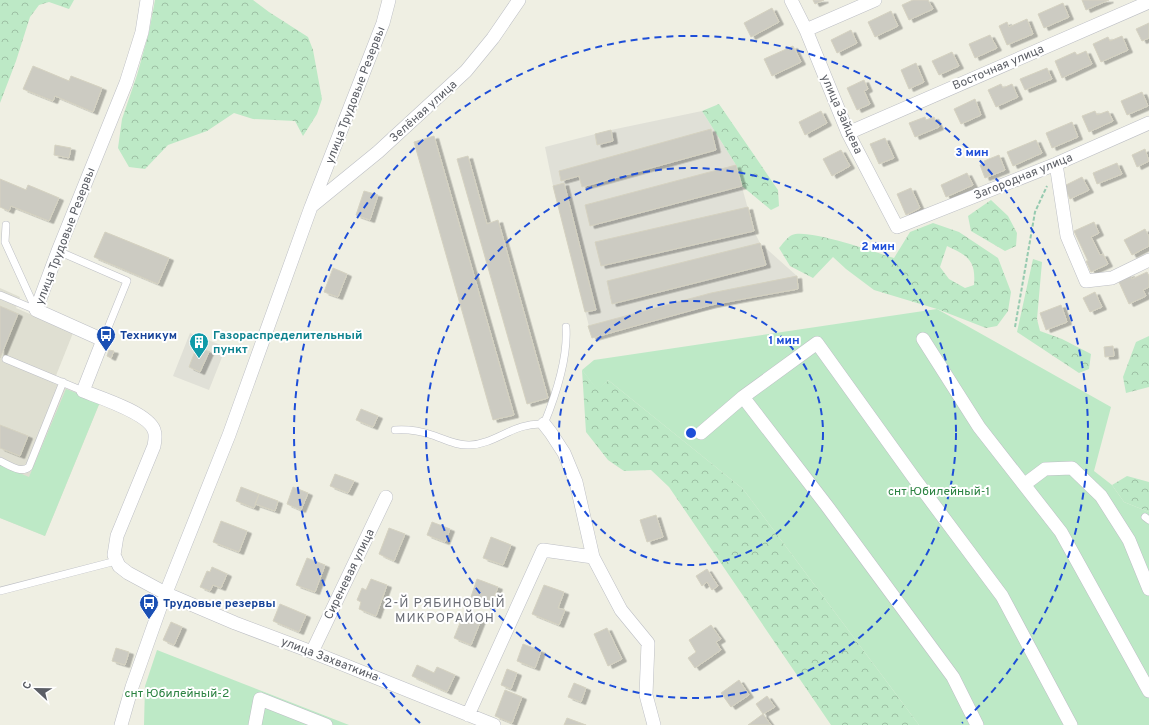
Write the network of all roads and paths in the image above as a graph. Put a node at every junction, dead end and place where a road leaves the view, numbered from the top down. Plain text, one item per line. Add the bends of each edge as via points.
1 (147, 0) edge
2 (389, 0) edge
3 (519, 0) edge
4 (791, 0) edge
5 (875, 0) edge
6 (1149, 2) edge
7 (806, 30) junction
8 (1149, 123) edge
9 (848, 133) junction
10 (1056, 164) junction
11 (1047, 184) dead end
12 (311, 207) junction
13 (6, 225) dead end
14 (897, 226) joint
15 (58, 251) junction
16 (1149, 260) edge
17 (0, 295) edge
18 (36, 310) junction
19 (1015, 326) dead end
20 (566, 327) dead end
21 (923, 339) dead end
22 (103, 340) junction
23 (6, 359) dead end
24 (63, 382) junction
25 (83, 391) junction
26 (743, 397) junction
27 (544, 424) junction
28 (396, 430) dead end
29 (701, 433) dead end
30 (0, 461) edge
31 (1025, 484) junction
32 (386, 497) dead end
33 (593, 557) junction
34 (116, 561) junction
35 (1149, 589) edge
36 (0, 591) edge
37 (166, 594) junction
38 (312, 652) junction
39 (1149, 691) edge
40 (468, 715) junction
41 (121, 725) edge
42 (255, 725) edge
43 (326, 725) edge
44 (494, 725) edge
45 (654, 725) edge
46 (977, 725) edge
47 (1071, 725) edge

1 - 15 street, улица Трудовые Резервы via 142,32 126,83
2 - 12 street, улица Трудовые Резервы via 383,23
3 - 12 street, Зелёная улица via 466,71 389,142
4 - 7 street, улица Зайцева
5 - 7 street
6 - 9 street, Восточная улица
7 - 9 street, улица Зайцева
8 - 10 street, Загородная улица
9 - 14 street, улица Зайцева
10 - 14 street, Загородная улица
10 - 16 street via 1067,236 1086,281 1112,278
11 - 19 path via 1036,212
12 - 37 street, улица Трудовые Резервы via 229,435
13 - 18 lane via 5,238 8,249
15 - 18 street, улица Трудовые Резервы
15 - 22 lane via 127,281
17 - 18 lane
18 - 22 street, улица Трудовые Резервы
20 - 27 lane via 567,338 555,395
21 - 31 street via 979,427
22 - 25 street
23 - 24 lane
24 - 25 lane
24 - 30 lane via 29,467 21,470
25 - 34 street via 138,414 155,431 154,446 117,536 114,548
26 - 29 street
26 - 46 street via 828,506 953,677
26 - 47 street via 817,343 1002,596
27 - 28 lane via 520,427 472,445 453,443 415,430
27 - 33 street via 564,453 576,482
31 - 35 street via 1045,470 1072,468 1101,496 1130,540
31 - 39 street via 1061,532
32 - 38 street, Сиреневая улица
33 - 40 street via 543,550
33 - 45 street via 621,610 648,643 646,695
34 - 36 lane
34 - 37 street via 128,573
37 - 38 street, улица Захваткина
37 - 41 street, улица Трудовые Резервы via 144,650
38 - 40 street, улица Захваткина
40 - 44 street, улица Захваткина
42 - 43 street via 260,699

